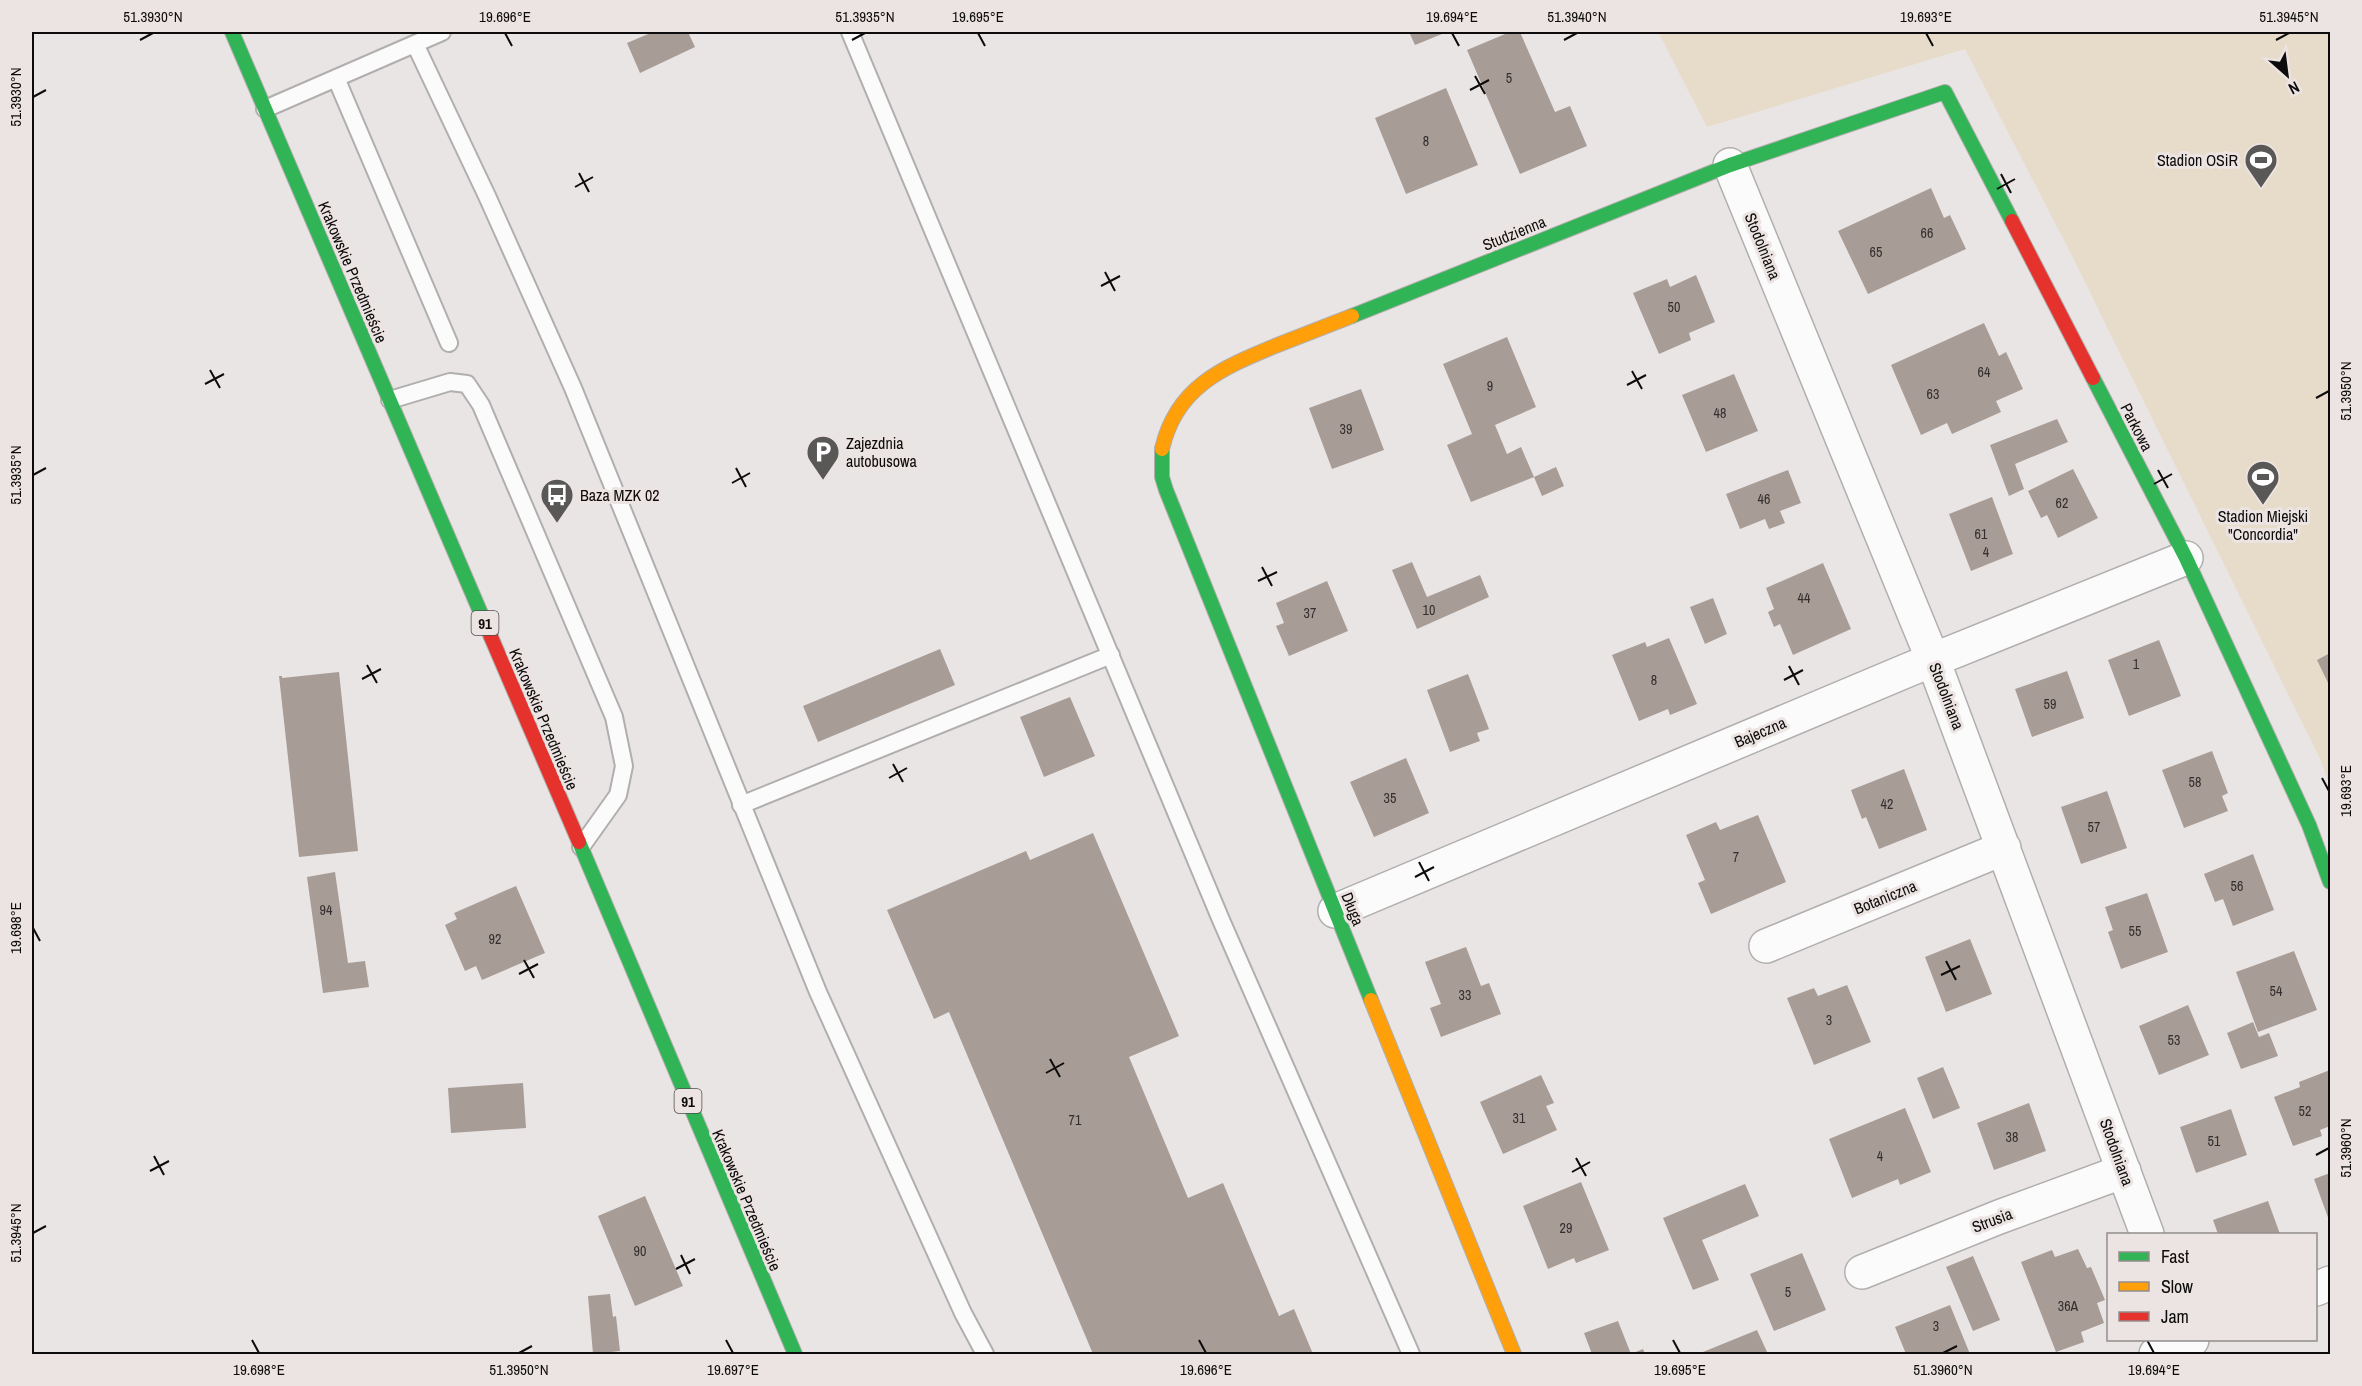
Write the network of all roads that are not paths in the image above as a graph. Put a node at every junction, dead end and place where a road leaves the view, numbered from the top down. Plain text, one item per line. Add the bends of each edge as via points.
1 (232, 32) edge
2 (442, 32) edge
3 (850, 32) edge
4 (415, 44) junction
5 (336, 78) junction
6 (1945, 92) joint
7 (265, 109) junction
8 (1730, 165) junction
9 (449, 343) dead end
10 (390, 400) junction
11 (1162, 476) joint
12 (2186, 558) junction
13 (1111, 655) junction
14 (1933, 660) junction
15 (741, 805) junction
16 (581, 847) junction
17 (2004, 848) junction
18 (2331, 882) edge
19 (1335, 910) junction
20 (1766, 946) dead end
21 (2124, 1171) junction
22 (2147, 1233) edge
23 (1862, 1272) dead end
24 (2331, 1283) edge
25 (2317, 1289) edge
26 (795, 1354) edge
27 (985, 1354) edge
28 (1411, 1354) edge
29 (1514, 1354) edge

1 - 7 street, Krakowskie Przedmieście / 91
2 - 4 lane
3 - 13 lane
4 - 5 lane
4 - 15 lane via 573,388
5 - 7 lane
5 - 9 lane
6 - 8 street, Studzienna
6 - 12 street, Parkowa
7 - 10 street, Krakowskie Przedmieście / 91
8 - 11 street, Studzienna via 1212,374 1183,401 1171,422 1163,444
8 - 14 street, Stodolniana
10 - 16 street, Krakowskie Przedmieście / 91
10 - 16 lane via 450,382 467,384 481,405 614,717 624,766 618,795
11 - 19 street, Długa
12 - 14 street, Bajeczna
12 - 18 street, Parkowa via 2309,825
13 - 15 lane
13 - 28 lane via 1221,920
14 - 17 street, Stodolniana
14 - 19 street, Bajeczna
15 - 27 lane via 819,992
16 - 26 street, Krakowskie Przedmieście / 91
17 - 20 street, Botaniczna
17 - 21 street, Stodolniana
19 - 29 street, Długa
21 - 22 street, Stodolniana
21 - 23 street, Strusia
24 - 25 street

